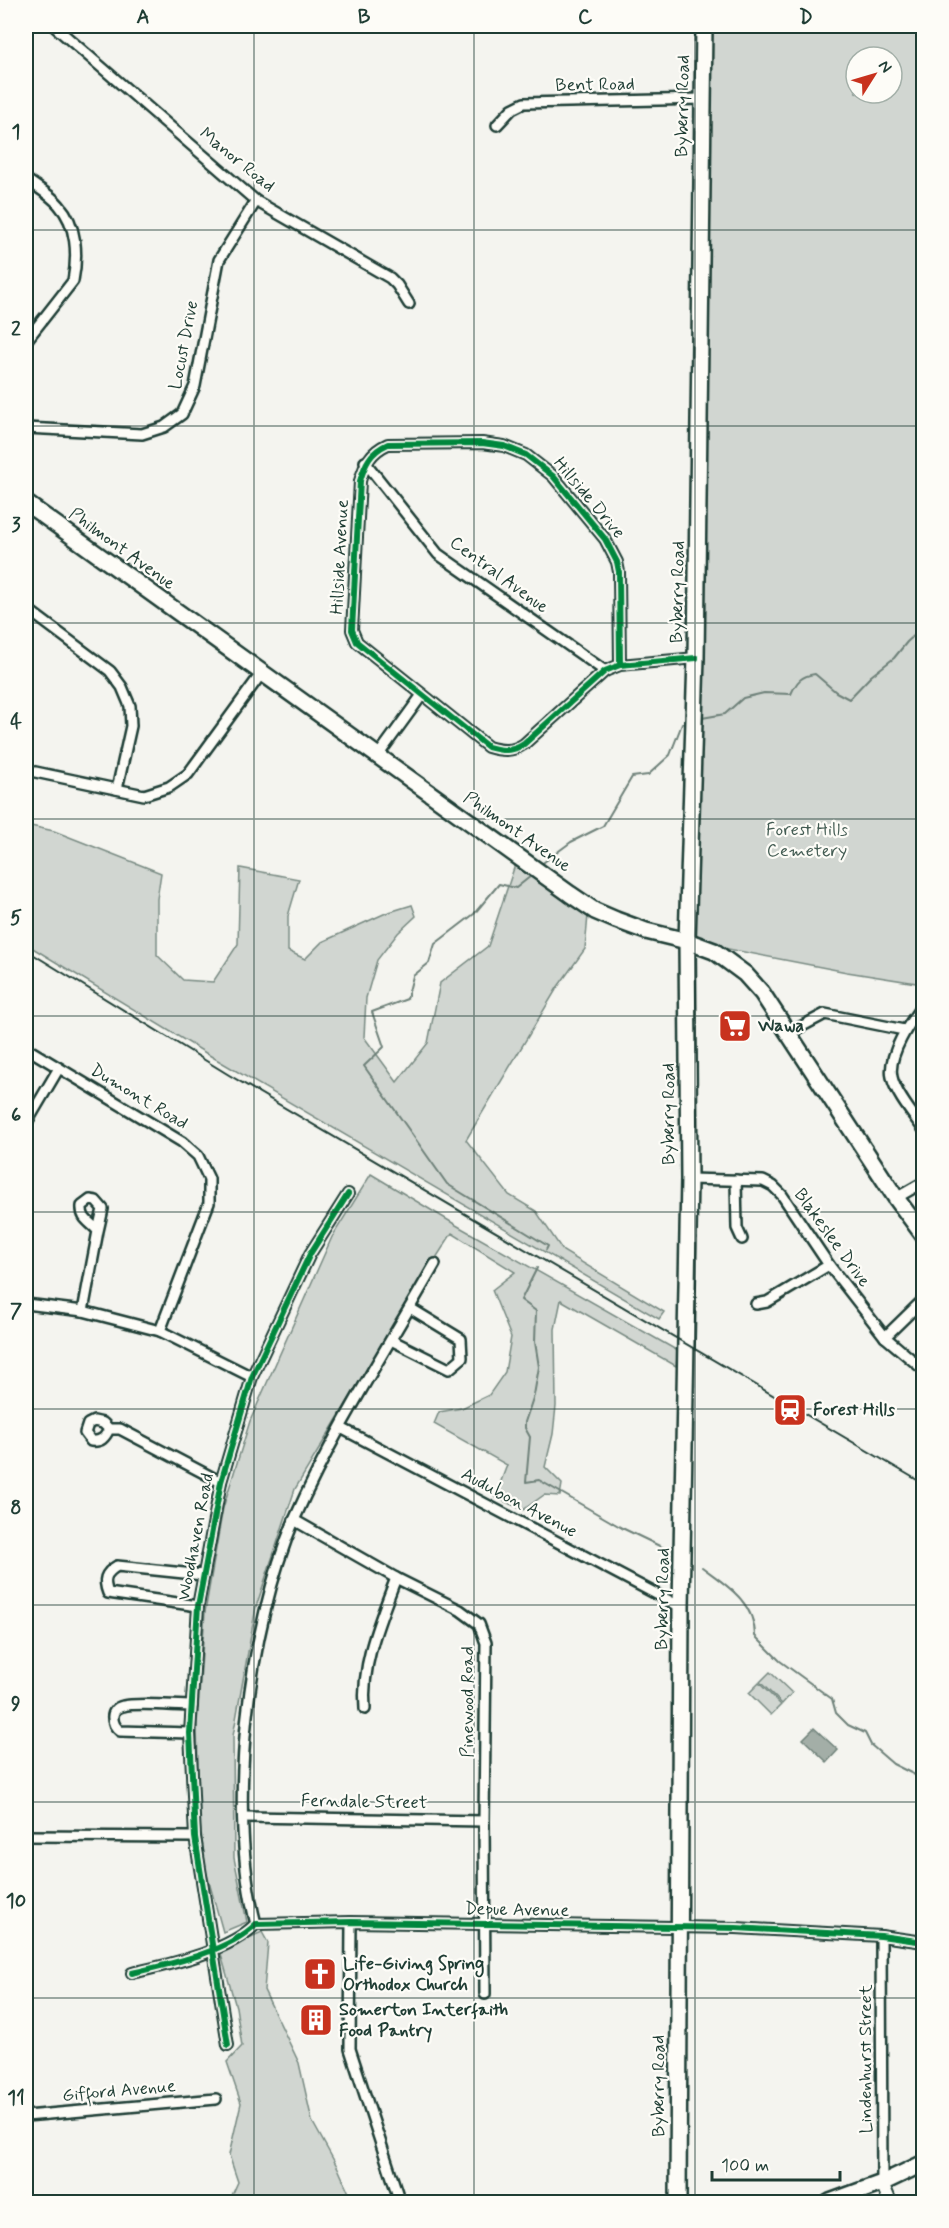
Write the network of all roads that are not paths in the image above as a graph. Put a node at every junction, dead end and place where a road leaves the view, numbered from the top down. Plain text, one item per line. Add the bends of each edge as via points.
1 (54, 26) edge
2 (704, 26) edge
3 (703, 99) junction
4 (497, 125) dead end
5 (26, 179) edge
6 (256, 201) junction
7 (409, 304) dead end
8 (26, 340) edge
9 (26, 346) edge
10 (26, 428) edge
11 (365, 462) junction
12 (26, 503) edge
13 (26, 608) edge
14 (696, 658) junction
15 (620, 665) junction
16 (605, 671) junction
17 (261, 674) junction
18 (423, 695) junction
19 (377, 757) junction
20 (26, 770) edge
21 (117, 789) junction
22 (687, 941) junction
23 (923, 1004) edge
24 (904, 1030) junction
25 (789, 1033) junction
26 (26, 1048) edge
27 (59, 1068) junction
28 (26, 1124) edge
29 (924, 1130) edge
30 (689, 1179) junction
31 (736, 1180) junction
32 (924, 1182) edge
33 (348, 1194) dead end
34 (896, 1198) junction
35 (98, 1231) dead end
36 (924, 1236) edge
37 (742, 1239) dead end
38 (435, 1264) dead end
39 (829, 1265) junction
40 (924, 1299) edge
41 (26, 1304) edge
42 (756, 1304) dead end
43 (410, 1308) junction
44 (83, 1311) junction
45 (160, 1331) junction
46 (885, 1337) junction
47 (391, 1340) junction
48 (924, 1370) edge
49 (252, 1377) junction
50 (341, 1428) junction
51 (109, 1429) dead end
52 (221, 1482) junction
53 (294, 1520) junction
54 (203, 1575) junction
55 (396, 1578) junction
56 (198, 1606) junction
57 (681, 1607) junction
58 (192, 1706) junction
59 (365, 1709) dead end
60 (190, 1733) junction
61 (243, 1817) junction
62 (484, 1821) junction
63 (26, 1836) edge
64 (195, 1837) junction
65 (351, 1922) junction
66 (256, 1924) junction
67 (484, 1924) junction
68 (680, 1927) junction
69 (881, 1936) junction
70 (924, 1942) edge
71 (214, 1948) junction
72 (132, 1973) dead end
73 (484, 1994) dead end
74 (228, 2045) dead end
75 (216, 2099) dead end
76 (26, 2116) edge
77 (924, 2163) edge
78 (882, 2182) junction
79 (400, 2202) edge
80 (678, 2202) edge
81 (830, 2202) edge
82 (890, 2202) edge

1 - 6 street, Manor Road
2 - 3 main road, Byberry Road
3 - 4 street, Bent Road via 524,103
3 - 14 main road, Byberry Road
5 - 8 street via 58,203 68,218 75,240 75,269 73,281
6 - 7 street, Manor Road via 390,278
6 - 10 street, Locust Drive via 219,260 195,386 183,414 164,427 142,434
8 - 9 street
11 - 15 street, Hillside Drive via 388,444 482,443 504,446 540,465 567,492 614,554 619,572
11 - 16 street, Central Avenue via 438,554
11 - 18 street, Hillside Avenue via 360,481 352,630 357,642
12 - 17 main road, Philmont Avenue
13 - 21 street via 110,670 122,687 130,706 131,726
14 - 15 street
14 - 22 main road, Byberry Road
15 - 16 street
16 - 18 street, Hillside Avenue via 524,744 503,751 489,747
17 - 19 main road, Philmont Avenue
17 - 21 street via 189,774 179,782 144,795
18 - 19 street
19 - 22 main road, Philmont Avenue via 595,911 646,931
20 - 21 street
22 - 25 main road, Philmont Avenue via 714,951 745,974
22 - 30 main road, Byberry Road
23 - 24 street
24 - 25 street via 825,1014
24 - 29 street via 891,1076
25 - 34 main road, Philmont Avenue
26 - 27 street, Dumont Road
27 - 28 street
27 - 45 street, Dumont Road via 182,1142 198,1156 209,1179 209,1203
30 - 31 street, Blakeslee Drive
30 - 57 main road, Byberry Road
31 - 37 street
31 - 39 street, Blakeslee Drive via 764,1181 773,1186
32 - 34 street
33 - 49 street, Woodhaven Road via 310,1254
34 - 36 main road, Philmont Avenue
35 - 44 street
38 - 43 street
39 - 42 street via 767,1302
39 - 46 street, Blakeslee Drive
40 - 46 street
41 - 44 street
43 - 47 street
43 - 47 street via 461,1339 462,1358 449,1369
44 - 45 street
45 - 49 street
46 - 48 street, Blakeslee Drive
47 - 50 street
49 - 52 street, Woodhaven Road
50 - 53 street
50 - 57 street, Audubon Avenue
51 - 52 street via 120,1429
52 - 54 street, Woodhaven Road
53 - 55 street, Pinewood Road
53 - 61 street via 254,1660 243,1755
54 - 56 street, Woodhaven Road
54 - 56 street via 117,1566 105,1578 108,1593
55 - 59 street via 373,1637
55 - 62 street, Pinewood Road via 460,1610 479,1624 486,1643
56 - 58 street, Woodhaven Road
57 - 68 main road, Byberry Road
58 - 60 street, Woodhaven Road
58 - 60 street via 124,1706 112,1717 114,1727 120,1731
60 - 64 street, Woodhaven Road
61 - 62 street, Ferndale Street
61 - 66 street via 245,1865
62 - 67 street, Pinewood Road
63 - 64 street
64 - 71 street, Woodhaven Road
65 - 66 street, Depue Avenue
65 - 67 street, Depue Avenue
65 - 79 street via 350,2049
66 - 71 street
67 - 68 street, Depue Avenue
67 - 73 street, Pinewood Road
68 - 69 street, Depue Avenue
68 - 80 main road, Byberry Road
69 - 70 street, Depue Avenue
69 - 78 street, Lindenhurst Street
71 - 72 street via 197,1957
71 - 74 street
75 - 76 street, Gifford Avenue
77 - 78 main road
78 - 81 main road
78 - 82 street

